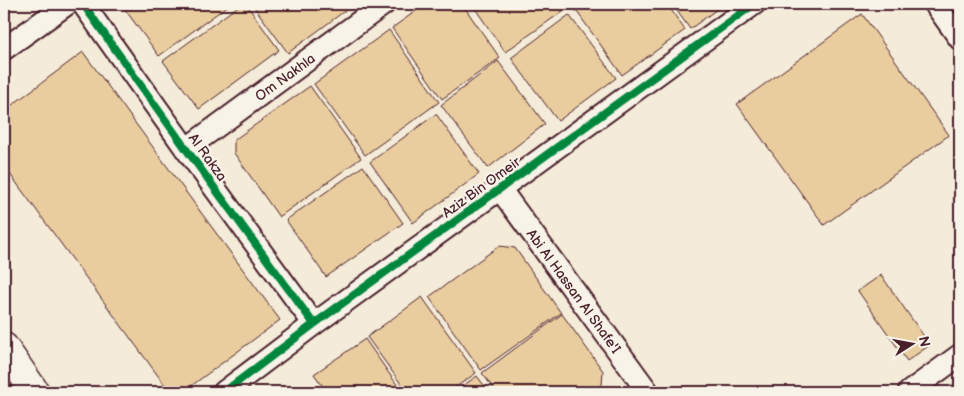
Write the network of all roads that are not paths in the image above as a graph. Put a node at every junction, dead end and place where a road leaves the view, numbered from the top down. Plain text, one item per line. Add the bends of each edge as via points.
1 (67, 4) edge
2 (83, 4) edge
3 (384, 4) edge
4 (754, 4) edge
5 (935, 4) edge
6 (960, 39) edge
7 (4, 49) edge
8 (186, 149) junction
9 (500, 189) junction
10 (314, 324) junction
11 (4, 347) edge
12 (960, 355) edge
13 (637, 388) edge
14 (35, 392) edge
15 (224, 392) edge
16 (908, 392) edge

1 - 7 street
2 - 8 street, Al Rakza
3 - 8 street, Om Nakhla
4 - 9 street, Aziz Bin Omeir
5 - 6 street
8 - 10 street, Al Rakza
9 - 10 street, Aziz Bin Omeir
9 - 13 street, Abi Al Hassan Al Shafe'I
10 - 15 street, Aziz Bin Omeir
11 - 14 main road
12 - 16 street

